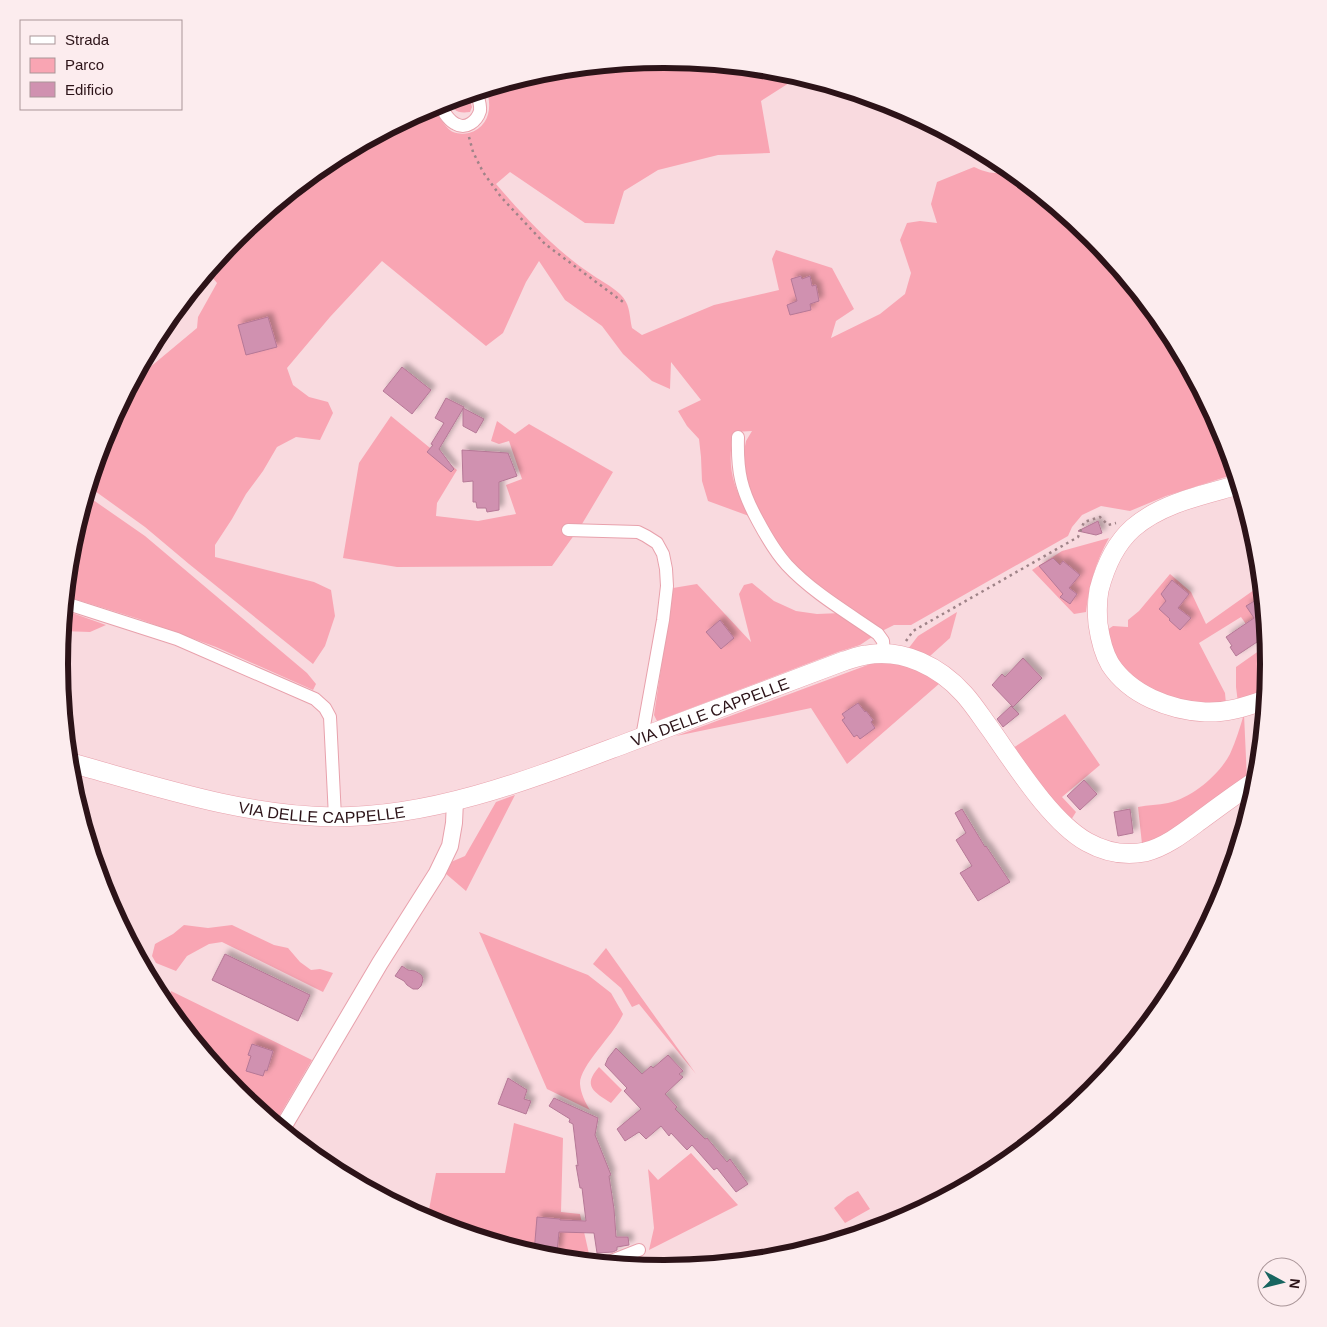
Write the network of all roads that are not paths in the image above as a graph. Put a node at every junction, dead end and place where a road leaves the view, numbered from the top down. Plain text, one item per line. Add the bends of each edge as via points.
1 (477, 97) edge
2 (443, 110) edge
3 (738, 437) dead end
4 (1233, 487) edge
5 (568, 530) dead end
6 (71, 604) edge
7 (883, 648) junction
8 (1258, 702) edge
9 (642, 737) junction
10 (77, 764) edge
11 (1246, 788) edge
12 (454, 801) junction
13 (335, 817) junction
14 (285, 1123) edge
15 (638, 1250) dead end
16 (620, 1257) edge

1 - 2 street via 480,109 476,120 466,126 456,125
3 - 7 street via 740,478 748,501 775,551 814,589 878,634
4 - 8 main road via 1165,508 1125,535 1102,578 1098,597 1099,634 1110,664 1120,676 1144,695 1160,702 1191,710 1217,712
5 - 9 street via 638,532 657,544 663,554 667,586
6 - 13 street via 177,639 315,699 330,717
7 - 9 main road, VIA DELLE CAPPELLE
7 - 11 main road, VIA DELLE CAPPELLE via 926,664 954,684 1056,816 1081,839 1103,849 1128,854 1156,848
9 - 12 main road, VIA DELLE CAPPELLE via 522,781
10 - 13 main road, VIA DELLE CAPPELLE via 212,801 285,814
12 - 13 main road, VIA DELLE CAPPELLE via 387,813
12 - 14 street via 450,846 437,873
15 - 16 street

